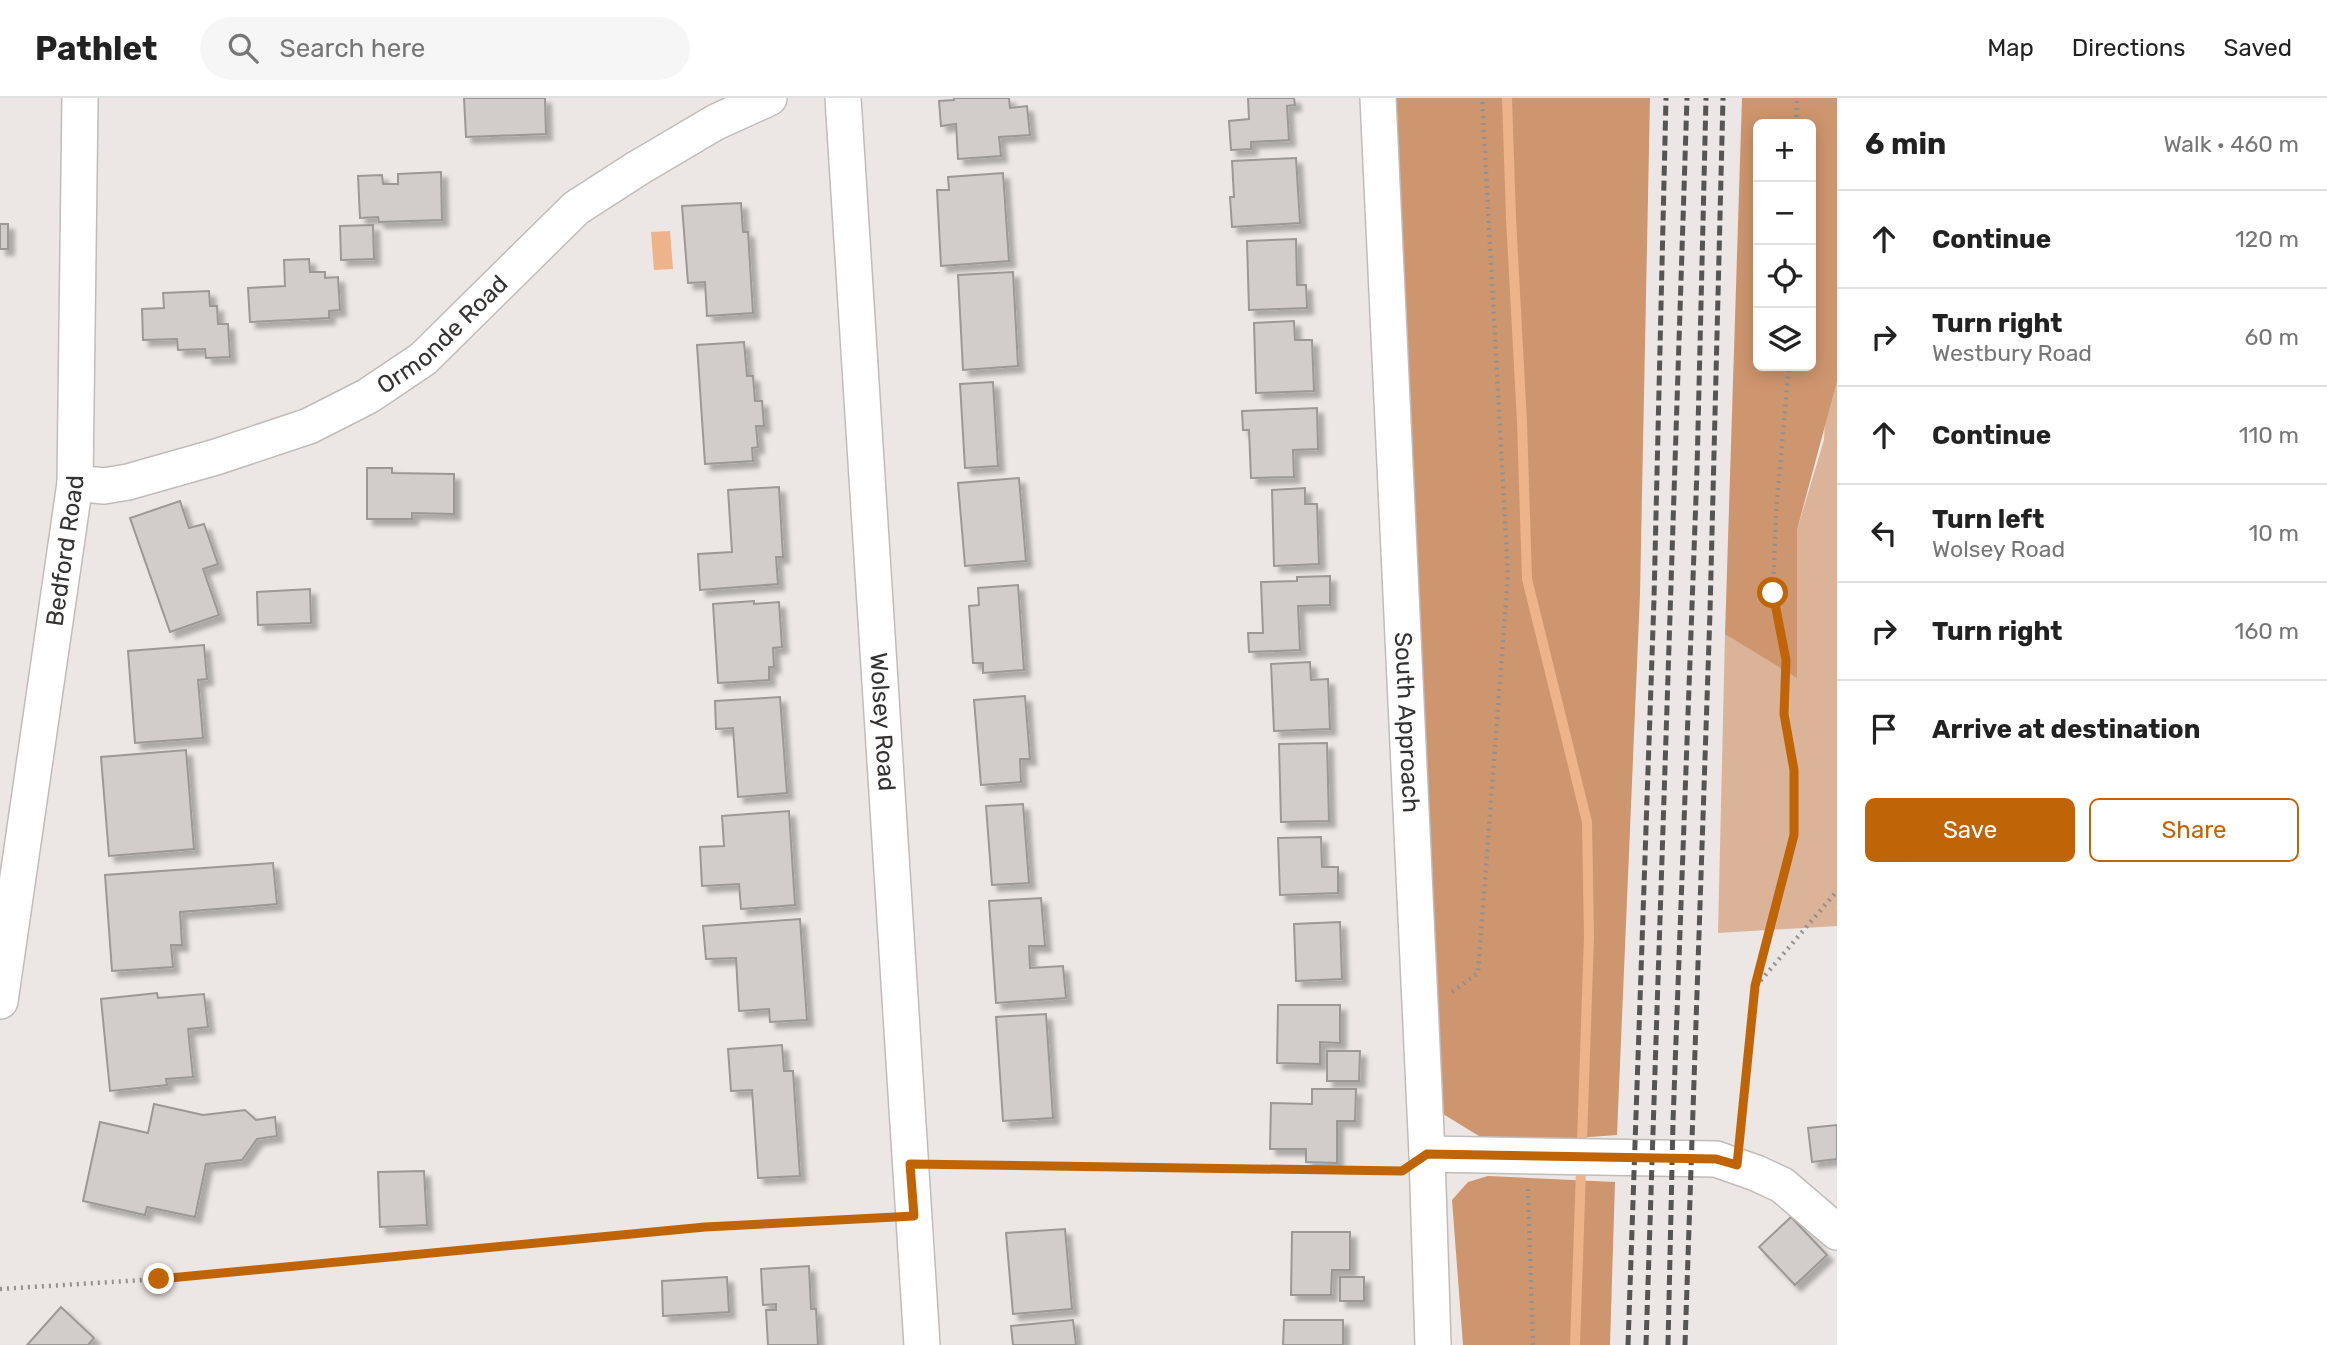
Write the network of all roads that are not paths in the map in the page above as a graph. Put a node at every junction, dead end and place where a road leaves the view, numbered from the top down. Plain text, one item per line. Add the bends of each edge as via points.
1 (80, 98) edge
2 (769, 98) edge
3 (843, 98) edge
4 (1378, 98) edge
5 (75, 483) junction
6 (0, 1001) edge
7 (1427, 1154) junction
8 (1837, 1232) edge
9 (922, 1345) edge
10 (1433, 1345) edge

1 - 5 street, Bedford Road
2 - 5 street, Ormonde Road via 716,122 576,208 423,359 368,396 309,426 216,457 128,482 104,486
3 - 9 street, Wolsey Road
4 - 7 street, South Approach
5 - 6 street, Bedford Road
7 - 8 street via 1716,1159 1782,1185
7 - 10 street, South Approach

